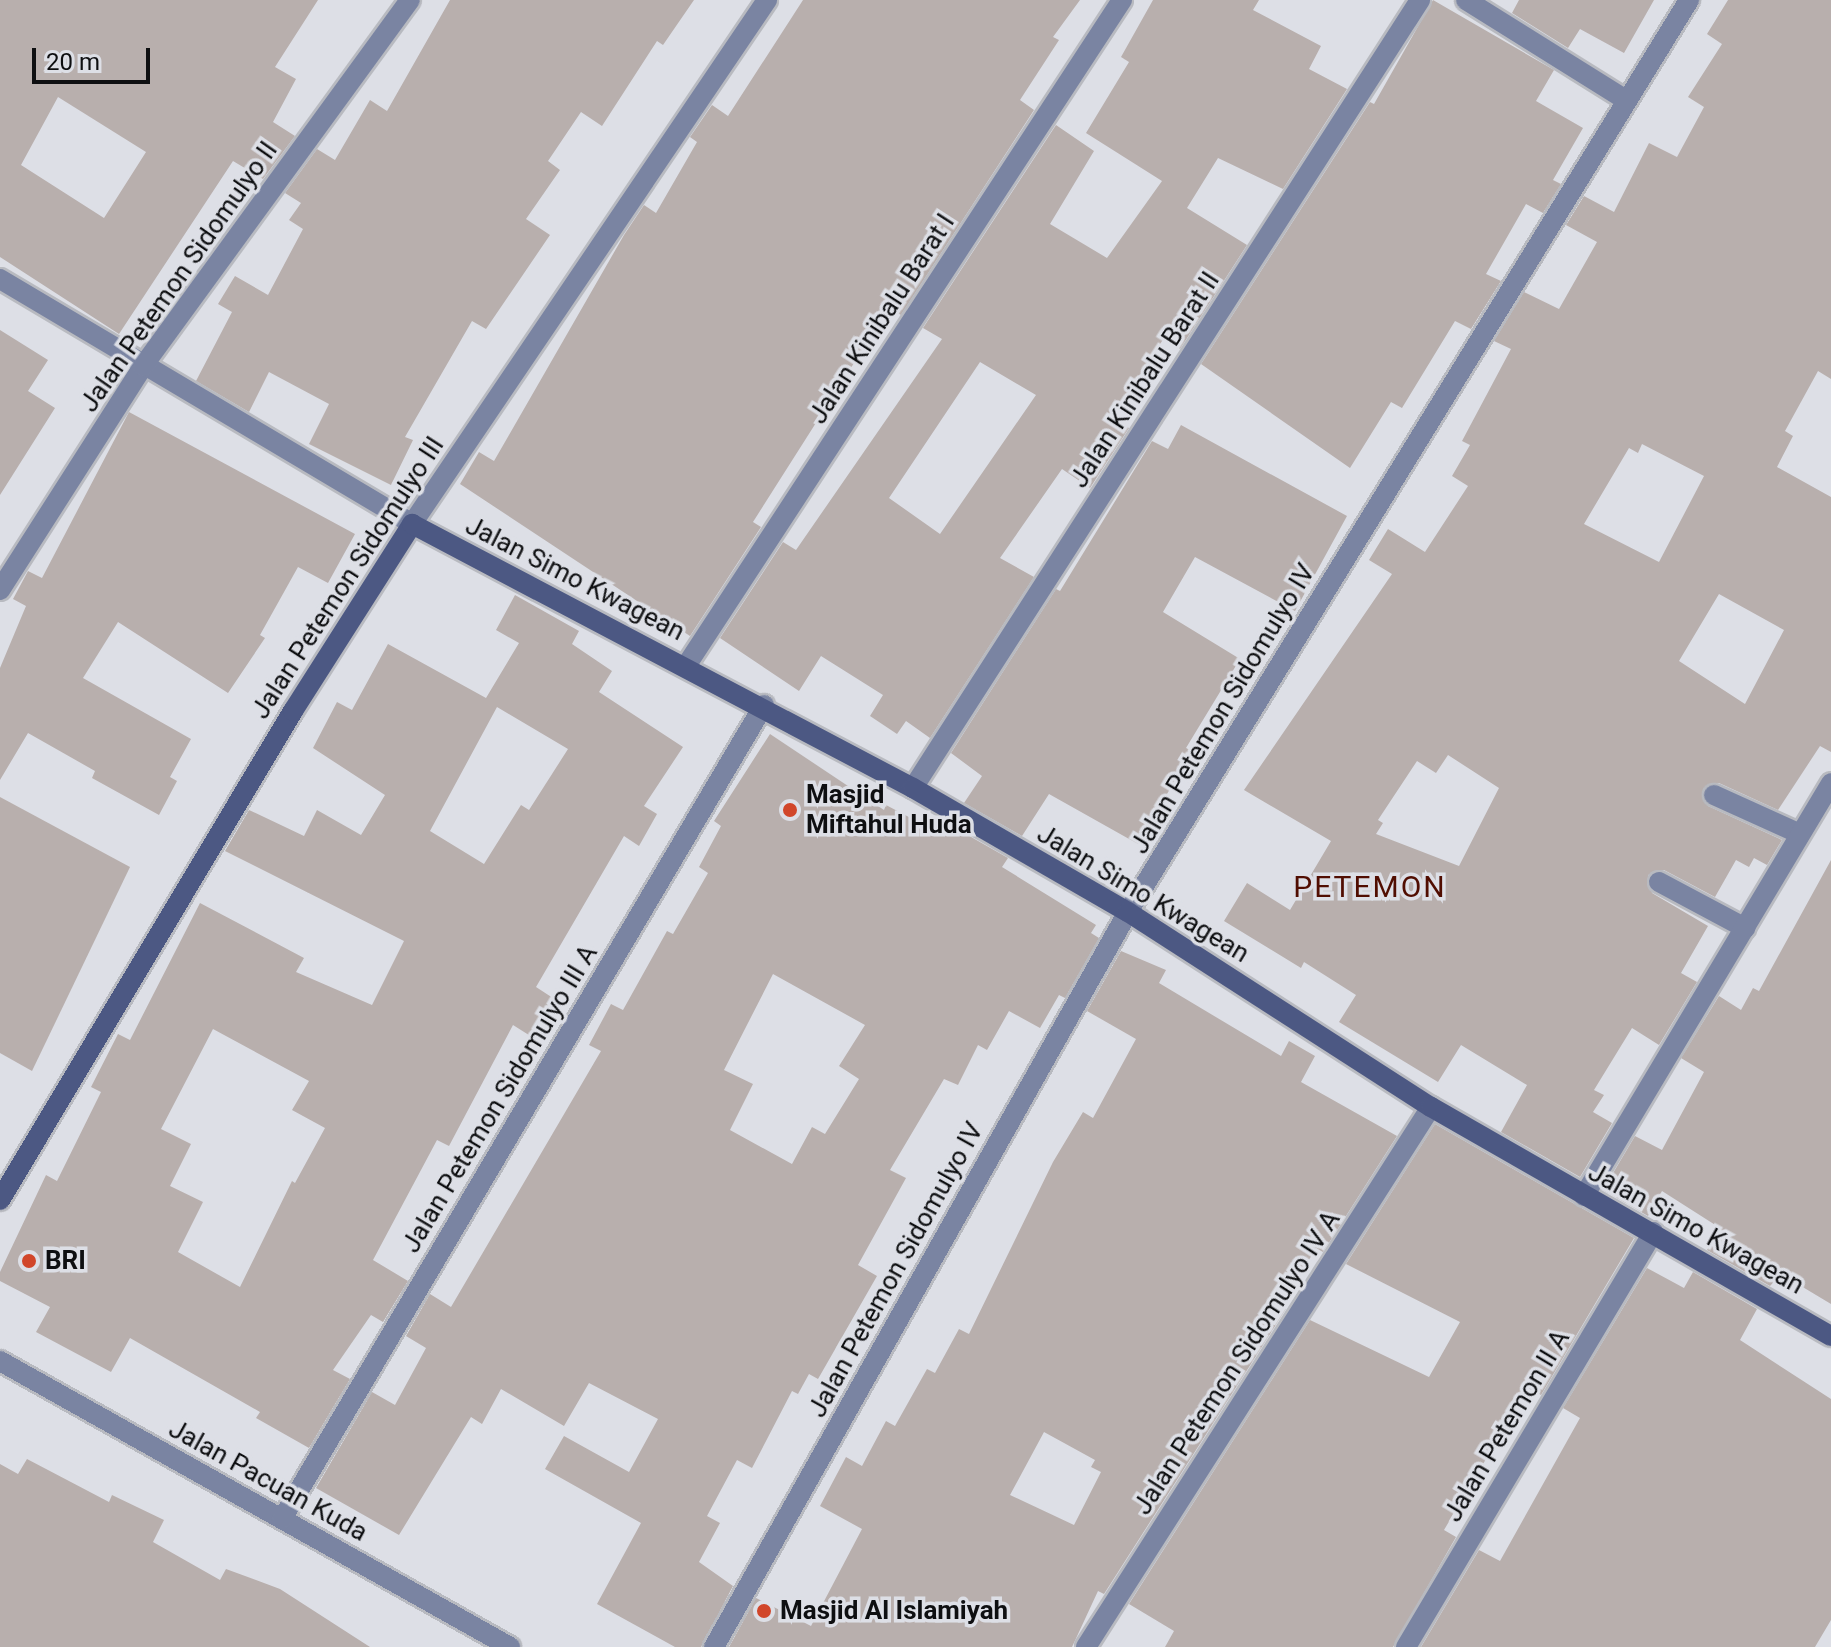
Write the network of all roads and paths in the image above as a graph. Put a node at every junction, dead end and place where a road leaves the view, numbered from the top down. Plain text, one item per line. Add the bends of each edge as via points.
1 (410, 0) edge
2 (767, 0) edge
3 (1122, 0) edge
4 (1420, 0) edge
5 (1466, 0) edge
6 (1689, 0) edge
7 (1626, 100) junction
8 (0, 279) edge
9 (143, 366) junction
10 (412, 524) junction
11 (0, 590) edge
12 (686, 666) junction
13 (764, 705) junction
14 (1831, 783) edge
15 (913, 788) junction
16 (1714, 795) dead end
17 (1800, 834) junction
18 (1659, 882) dead end
19 (1128, 912) junction
20 (1745, 928) junction
21 (1431, 1107) junction
22 (1584, 1196) junction
23 (0, 1200) edge
24 (1653, 1232) junction
25 (1831, 1336) edge
26 (0, 1361) edge
27 (282, 1519) junction
28 (510, 1647) edge
29 (714, 1647) edge
30 (1086, 1647) edge
31 (1406, 1647) edge

1 - 9 street, Jalan Petemon Sidomulyo II
2 - 10 street, Jalan Petemon Sidomulyo III
3 - 12 street, Jalan Kinibalu Barat I
4 - 15 street, Jalan Kinibalu Barat II
5 - 7 street
6 - 7 street, Jalan Petemon Sidomulyo IV
7 - 19 street, Jalan Petemon Sidomulyo IV
8 - 9 street
9 - 10 street
9 - 11 street, Jalan Petemon Sidomulyo II
10 - 12 street, Jalan Simo Kwagean
10 - 23 street, Jalan Petemon Sidomulyo III via 277,737
12 - 13 street, Jalan Simo Kwagean
13 - 15 street, Jalan Simo Kwagean
13 - 27 street, Jalan Petemon Sidomulyo III A
14 - 17 street
15 - 19 street, Jalan Simo Kwagean
16 - 17 street
17 - 20 street
18 - 20 street
19 - 21 street, Jalan Simo Kwagean
19 - 29 street, Jalan Petemon Sidomulyo IV
20 - 22 street
21 - 22 street, Jalan Simo Kwagean
21 - 30 street, Jalan Petemon Sidomulyo IV A
22 - 24 street, Jalan Simo Kwagean
24 - 25 street, Jalan Simo Kwagean
24 - 31 street, Jalan Petemon II A
26 - 27 street, Jalan Pacuan Kuda
27 - 28 street, Jalan Pacuan Kuda

